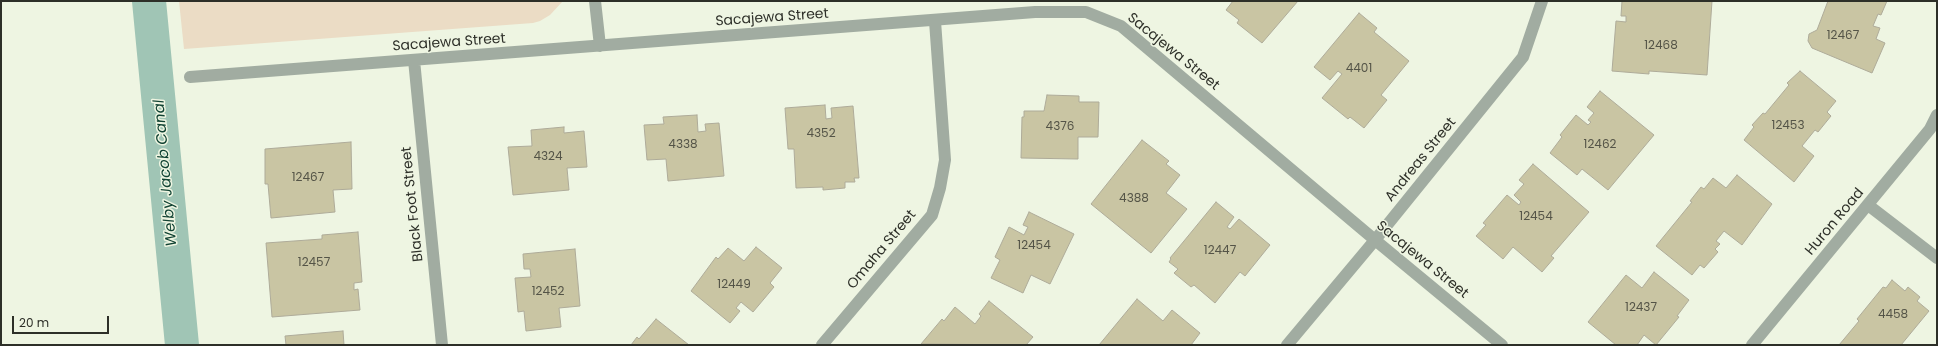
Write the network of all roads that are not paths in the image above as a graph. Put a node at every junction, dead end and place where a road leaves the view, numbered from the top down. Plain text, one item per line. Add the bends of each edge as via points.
1 (595, 1) edge
2 (1542, 1) edge
3 (935, 21) junction
4 (600, 46) junction
5 (414, 60) junction
6 (190, 77) dead end
7 (1937, 115) edge
8 (1868, 205) junction
9 (1375, 240) junction
10 (1933, 255) edge
11 (442, 345) edge
12 (822, 345) edge
13 (1287, 345) edge
14 (1502, 345) edge
15 (1752, 345) edge

1 - 4 street
2 - 9 street, Andreas Street via 1523,58
3 - 4 street, Sacajewa Street
3 - 9 street, Sacajewa Street via 1035,12 1086,12 1120,26
3 - 12 street, Omaha Street via 945,160 932,215
4 - 5 street, Sacajewa Street
5 - 6 street, Sacajewa Street
5 - 11 street, Black Foot Street
7 - 8 street, Huron Road via 1930,129
8 - 10 street
8 - 15 street, Huron Road
9 - 13 street, Andreas Street
9 - 14 street, Sacajewa Street

